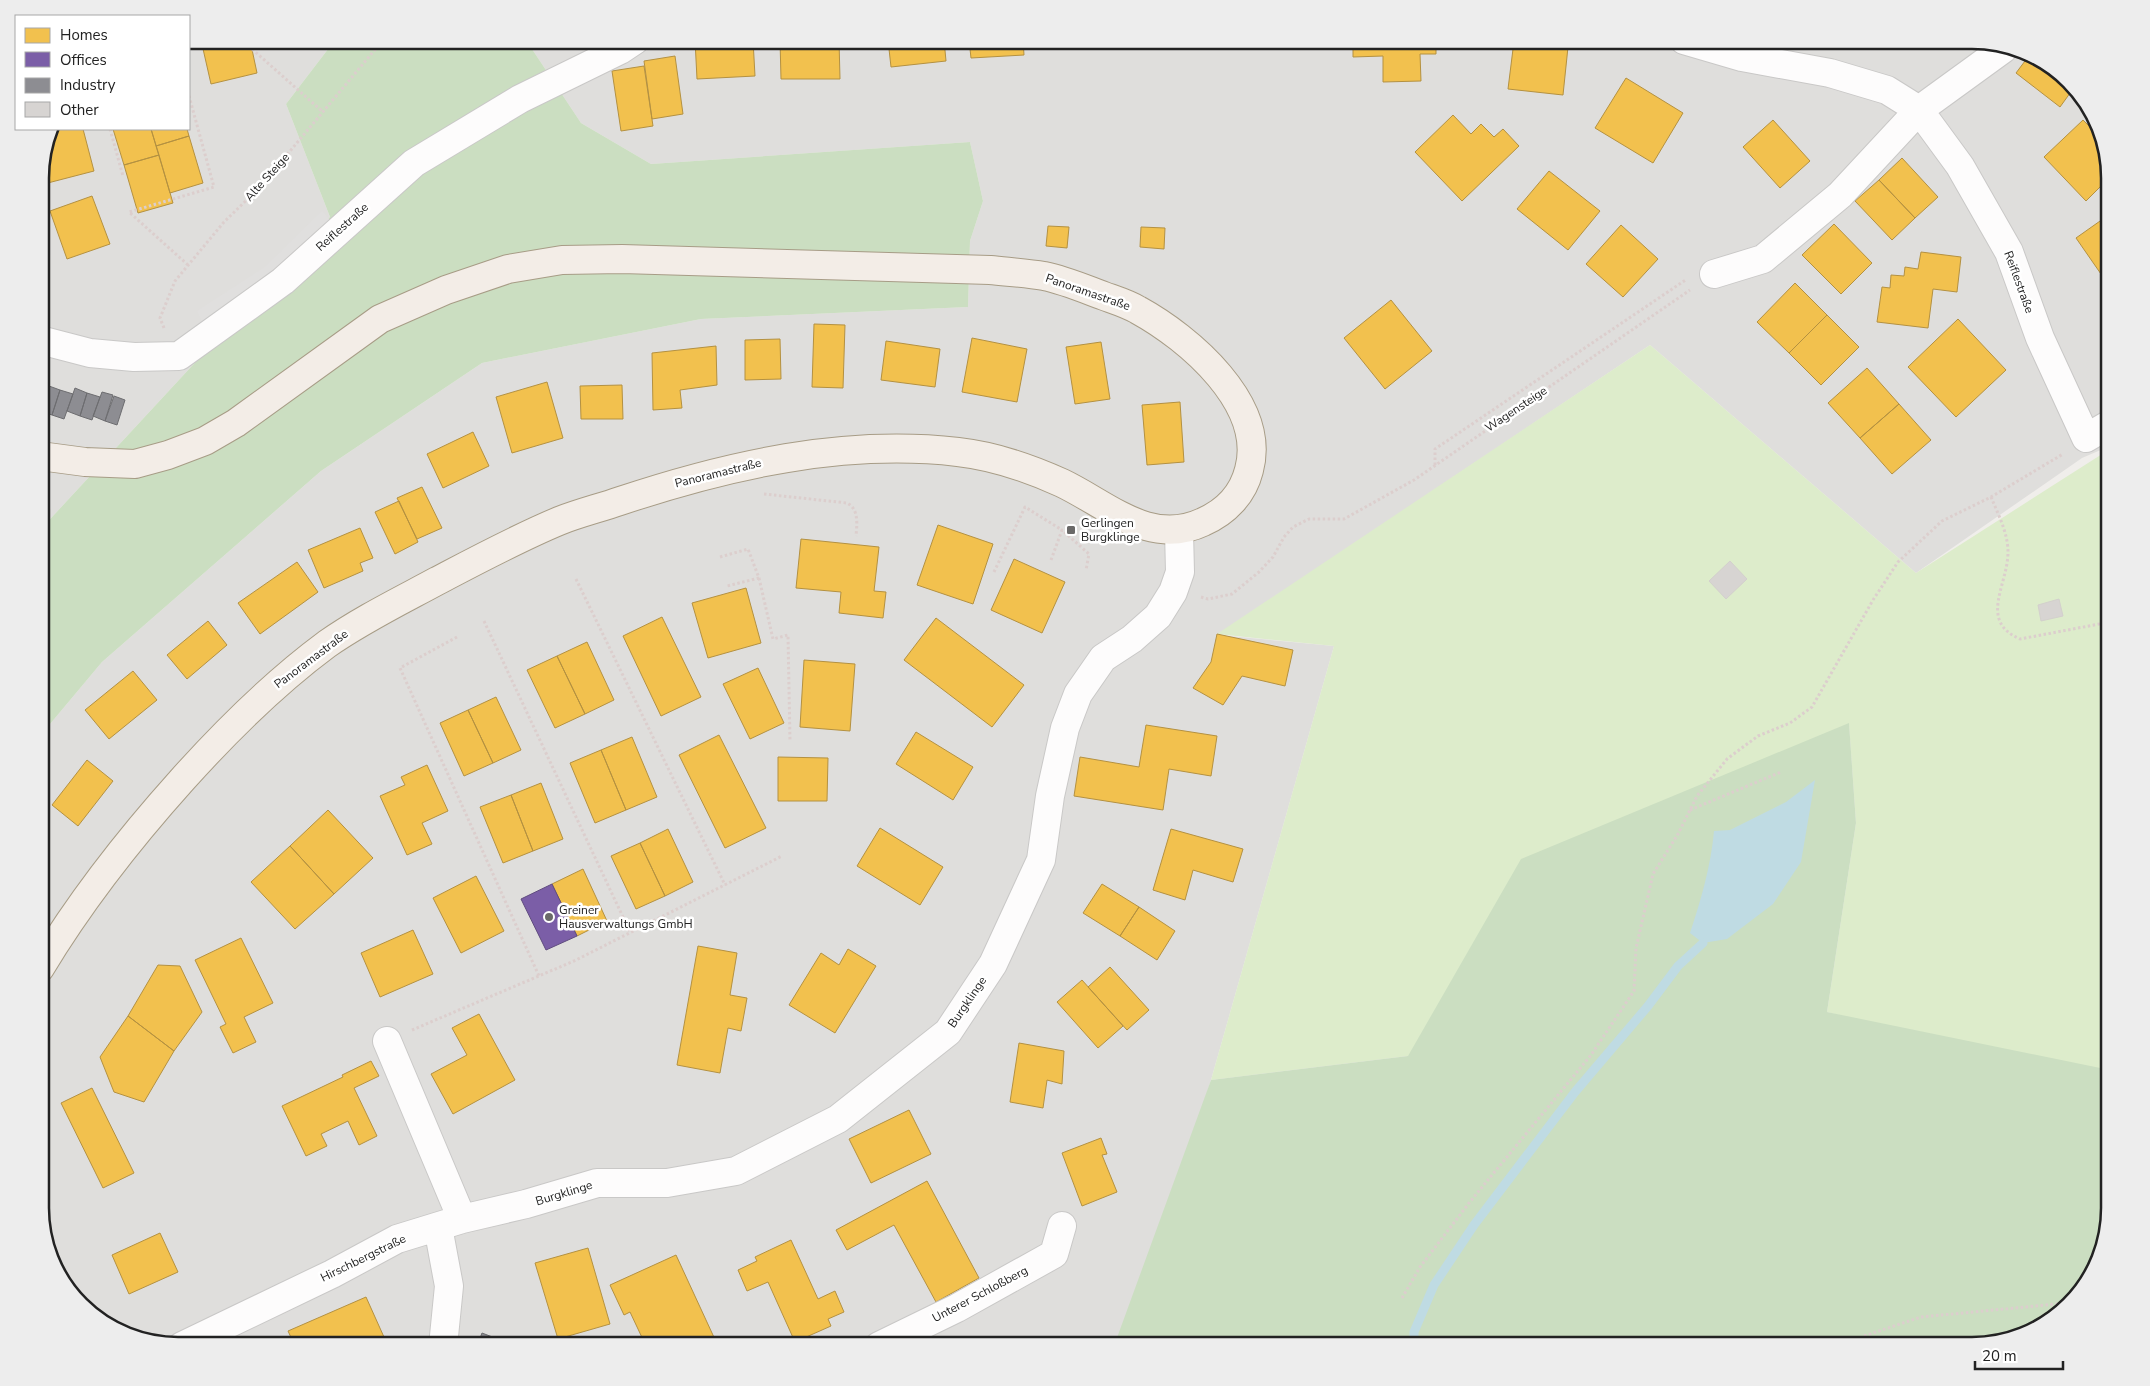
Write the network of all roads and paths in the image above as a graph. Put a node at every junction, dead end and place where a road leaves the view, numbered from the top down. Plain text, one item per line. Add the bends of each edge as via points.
1 (376, 49) edge
2 (622, 49) edge
3 (1715, 49) edge
4 (252, 50) dead end
5 (1999, 52) edge
6 (190, 100) edge
7 (1919, 110) junction
8 (323, 112) junction
9 (110, 130) edge
10 (123, 176) dead end
11 (188, 265) junction
12 (1714, 274) junction
13 (160, 318) dead end
14 (49, 342) edge
15 (2101, 429) edge
16 (2086, 438) junction
17 (49, 457) edge
18 (1435, 465) junction
19 (764, 494) dead end
20 (1991, 497) junction
21 (1062, 530) junction
22 (1179, 531) junction
23 (856, 536) dead end
24 (720, 557) dead end
25 (1051, 560) dead end
26 (1086, 570) dead end
27 (994, 572) dead end
28 (759, 578) junction
29 (576, 579) dead end
30 (727, 586) dead end
31 (1173, 592) junction
32 (484, 621) dead end
33 (2101, 624) edge
34 (457, 637) dead end
35 (790, 741) dead end
36 (1781, 772) dead end
37 (1690, 810) junction
38 (782, 856) dead end
39 (725, 885) junction
40 (630, 932) junction
41 (49, 953) edge
42 (539, 976) junction
43 (387, 1041) joint
44 (450, 1223) junction
45 (1062, 1226) dead end
46 (1402, 1298) dead end
47 (2058, 1304) edge
48 (201, 1337) edge
49 (444, 1337) edge
50 (898, 1337) edge
51 (1863, 1337) edge

1 - 8 path, Alte Steige
2 - 14 street, Reiflestraße via 520,99 414,163 283,280 179,356 134,357 90,353
3 - 7 street, Reiflestraße via 1830,73 1887,90
4 - 8 path
5 - 7 street
6 - 11 path via 214,187 129,212
7 - 12 street via 1840,195 1763,259
7 - 16 street, Reiflestraße via 1960,166 2009,252 2040,338
8 - 11 path, Alte Steige
9 - 10 path
11 - 13 path, Alte Steige via 174,281
12 - 18 path, Wagensteige
12 - 18 path via 1694,275 1435,448
15 - 16 street
16 - 20 path via 2043,468
17 - 22 main road, Panoramastraße via 135,464 205,441 236,423 380,319 446,290 508,269 562,260 622,259 990,270 1045,276 1137,309 1214,367 1235,396 1249,425 1253,456 1245,485 1230,504 1206,521
18 - 31 path, Wagensteige via 1344,519 1309,519 1293,527 1273,557 1232,594 1208,598
19 - 23 path via 847,503 855,512
20 - 33 path via 2002,523 2008,551 1996,609 2002,628 2020,639
20 - 37 path via 1942,521 1898,562 1812,707 1790,722 1758,736 1727,759 1697,796
21 - 25 path
21 - 26 path via 1088,554
21 - 27 path via 1025,508
22 - 31 street, Burgklinge via 1180,572
22 - 41 main road, Panoramastraße via 1158,530 1136,523 1066,485 997,460 960,452 880,449 780,458 652,490 559,521 386,608 329,643 276,685 228,728 115,857
24 - 28 path via 748,549
28 - 30 path
28 - 35 path via 773,639 788,635
29 - 39 path
31 - 44 street, Burgklinge via 1158,616 1104,658 1078,694 1065,728 1050,796 1041,860 992,964 948,1032 838,1119 736,1171 667,1183 597,1183
32 - 40 path
34 - 42 path via 400,668
36 - 37 path
37 - 46 path via 1653,874 1636,948 1634,991 1591,1055 1420,1267
38 - 39 path
39 - 40 path
40 - 42 path
42 - 43 path
43 - 44 street
44 - 48 street, Hirschbergstraße via 397,1239
44 - 49 street via 450,1286
45 - 50 street, Unterer Schloßberg via 1054,1254 958,1308
47 - 51 path via 1921,1316

